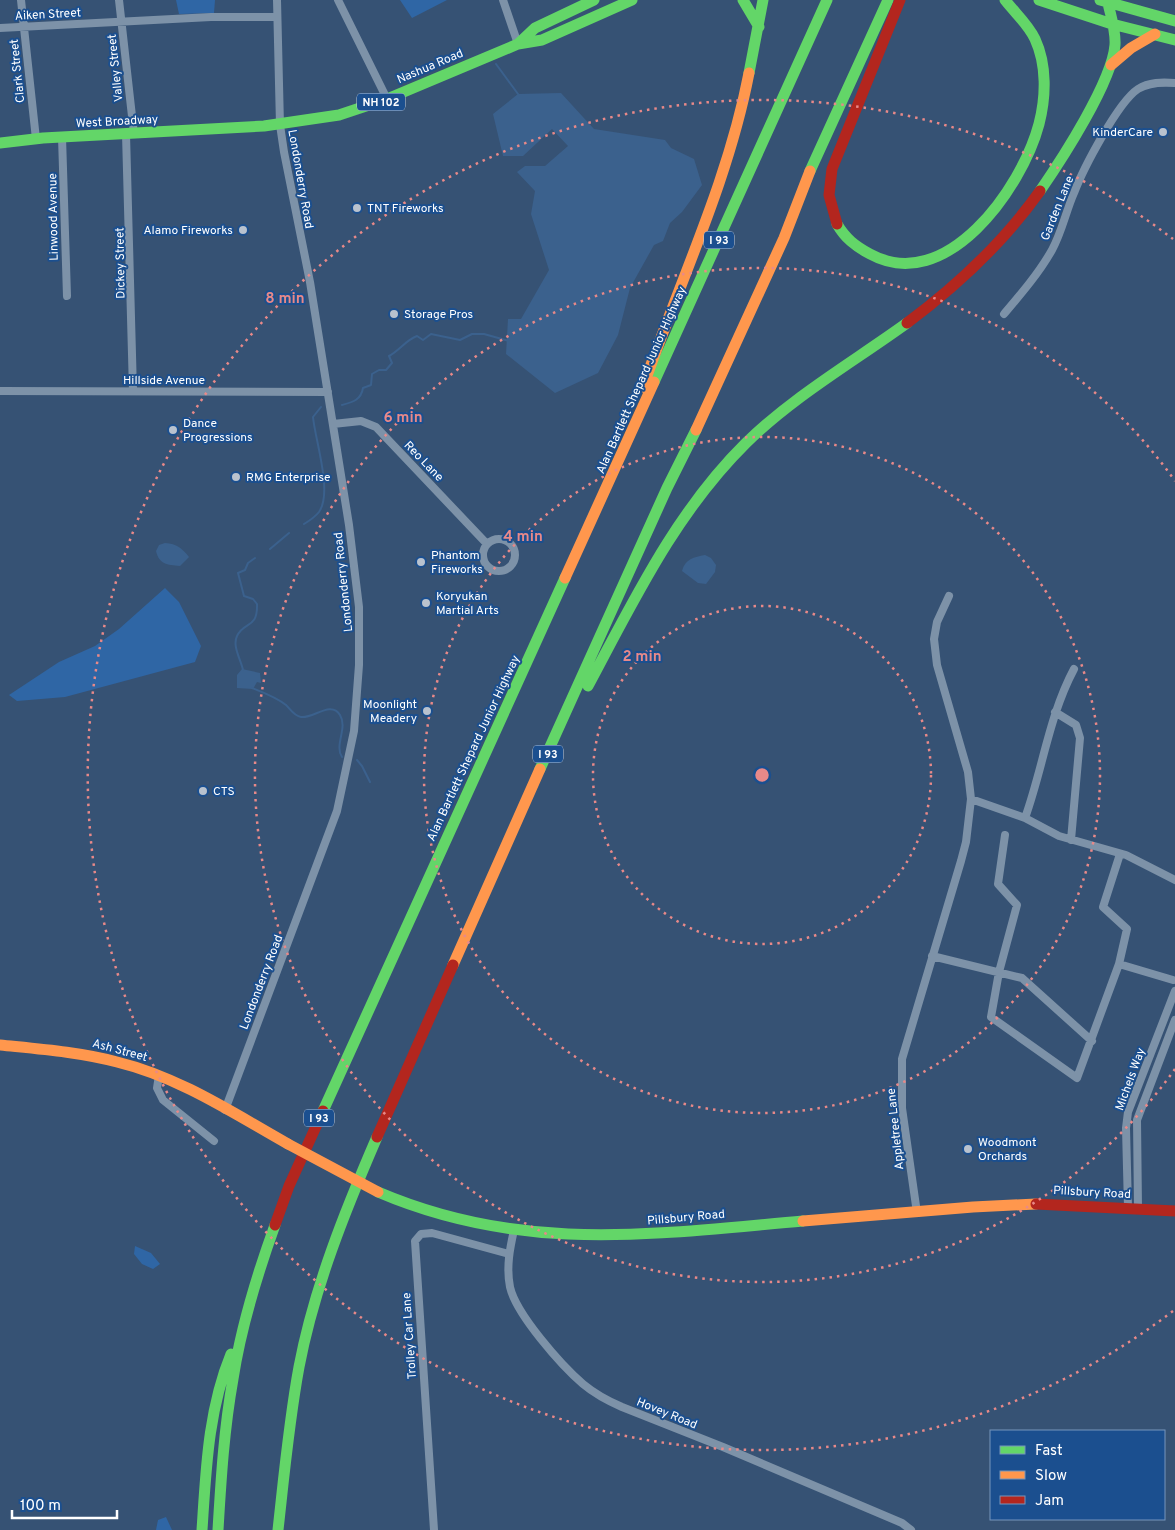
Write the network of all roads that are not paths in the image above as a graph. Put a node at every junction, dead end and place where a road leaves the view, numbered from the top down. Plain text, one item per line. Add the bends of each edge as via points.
1 (21, 0) edge
2 (119, 0) edge
3 (276, 0) edge
4 (338, 0) edge
5 (503, 0) edge
6 (594, 0) edge
7 (632, 0) edge
8 (743, 0) edge
9 (763, 0) edge
10 (827, 0) edge
11 (888, 0) edge
12 (900, 0) edge
13 (1005, 0) edge
14 (1039, 0) edge
15 (1104, 1) edge
16 (276, 18) junction
17 (121, 21) junction
18 (1175, 21) edge
19 (1112, 24) junction
20 (24, 27) junction
21 (759, 27) junction
22 (0, 28) edge
23 (1155, 34) junction
24 (1175, 40) edge
25 (518, 44) junction
26 (1111, 65) junction
27 (1175, 83) edge
28 (387, 99) junction
29 (280, 125) junction
30 (235, 128) joint
31 (130, 134) junction
32 (62, 137) junction
33 (36, 139) junction
34 (0, 143) edge
35 (67, 296) dead end
36 (1004, 314) dead end
37 (0, 391) edge
38 (133, 392) junction
39 (328, 392) junction
40 (333, 424) junction
41 (610, 480) junction
42 (487, 544) junction
43 (949, 596) dead end
44 (1074, 669) dead end
45 (1055, 712) junction
46 (537, 779) junction
47 (971, 799) junction
48 (1025, 818) junction
49 (1005, 835) dead end
50 (1071, 840) junction
51 (1120, 854) junction
52 (1175, 880) edge
53 (932, 956) junction
54 (1119, 964) junction
55 (998, 972) junction
56 (1172, 980) dead end
57 (1175, 991) edge
58 (1175, 1020) edge
59 (1092, 1041) junction
60 (0, 1045) edge
61 (159, 1076) junction
62 (225, 1110) junction
63 (214, 1141) dead end
64 (1133, 1208) junction
65 (1175, 1211) edge
66 (917, 1213) junction
67 (514, 1230) junction
68 (509, 1254) junction
69 (245, 1323) junction
70 (202, 1530) edge
71 (218, 1530) edge
72 (278, 1530) edge
73 (434, 1530) edge
74 (911, 1530) edge

1 - 20 street, Clark Street
2 - 17 street, Valley Street
3 - 16 street, Londonderry Road
4 - 28 street
5 - 25 street
6 - 25 main road, Nashua Road / NH 102 via 535,28
7 - 25 main road, Nashua Road / NH 102 via 542,40
8 - 21 main road
9 - 21 main road
10 - 41 main road, Alan Bartlett Shepard Junior Highway / I 93
11 - 46 main road, I 93 via 710,402 667,488
12 - 13 main road via 837,152 829,184 837,224 857,248 886,262 909,265 949,251 981,225 1023,167 1037,134 1045,82 1042,61 1031,29
14 - 19 main road
15 - 18 main road
15 - 19 main road
16 - 17 street, Aiken Street
16 - 29 street, Londonderry Road
17 - 20 street, Aiken Street
17 - 31 street, Valley Street
19 - 23 main road
19 - 26 main road via 1115,46
20 - 22 street, Aiken Street
20 - 33 street, Clark Street
21 - 41 main road via 725,166
23 - 24 main road
23 - 26 main road
25 - 28 main road, Nashua Road / NH 102
26 - 46 main road via 1051,177 988,254 932,304 784,409 758,431 708,484 683,516 652,567
27 - 36 street, Garden Lane via 1145,86 1125,103 1079,181 1052,249
28 - 29 main road, Nashua Road / NH 102 via 339,115
29 - 30 main road, Nashua Road / NH 102
29 - 39 street, Londonderry Road
30 - 31 main road, West Broadway / NH 102
31 - 32 main road, West Broadway / NH 102
31 - 38 street, Dickey Street
32 - 33 main road, West Broadway / NH 102
32 - 35 street, Linwood Avenue
33 - 34 main road, West Broadway / NH 102
37 - 38 street, Hillside Avenue
38 - 39 street, Hillside Avenue
39 - 40 street, Londonderry Road
40 - 42 street, Reo Lane via 361,421 376,427
40 - 62 street, Londonderry Road via 359,607 354,731 341,795 325,848
41 - 69 main road, Alan Bartlett Shepard Junior Highway / I 93 via 289,1186 255,1283
42 - 42 street via 483,558 488,567 497,571 507,568 515,555 511,545 497,539
43 - 47 street, Appletree Lane via 937,622 934,649 962,745
44 - 45 street
45 - 48 street
45 - 50 street via 1076,725 1080,738
46 - 72 main road, I 93 via 366,1161 333,1244 300,1367 288,1437
47 - 48 street
47 - 53 street, Appletree Lane via 966,842
48 - 50 street
49 - 55 street via 998,884 1017,905
50 - 51 street
51 - 52 street
51 - 54 street via 1103,907 1127,929
53 - 55 street
53 - 66 street, Appletree Lane via 902,1059 901,1090
54 - 56 street
54 - 59 street
55 - 59 street via 1022,978
55 - 59 street via 991,1017 1077,1078
57 - 64 street, Michels Way via 1127,1119
58 - 64 street, Michels Way via 1137,1120
60 - 61 main road, Ash Street via 87,1055 135,1066
61 - 62 main road, Ash Street
61 - 63 street via 157,1088 163,1100
62 - 67 main road, Pillsbury Road, bridge via 378,1192 431,1214
64 - 65 main road, Pillsbury Road
64 - 66 main road, Pillsbury Road via 1042,1204
66 - 67 main road, Pillsbury Road via 627,1236 553,1235
67 - 68 street, Hovey Road
68 - 73 street, Trolley Car Lane via 432,1233 421,1234 415,1241
68 - 74 street, Hovey Road via 510,1286 517,1305 555,1354 596,1394 622,1408 840,1496
69 - 70 main road via 228,1358 218,1391
69 - 71 main road, Alan Bartlett Shepard Junior Highway / I 93 via 236,1358 225,1437

